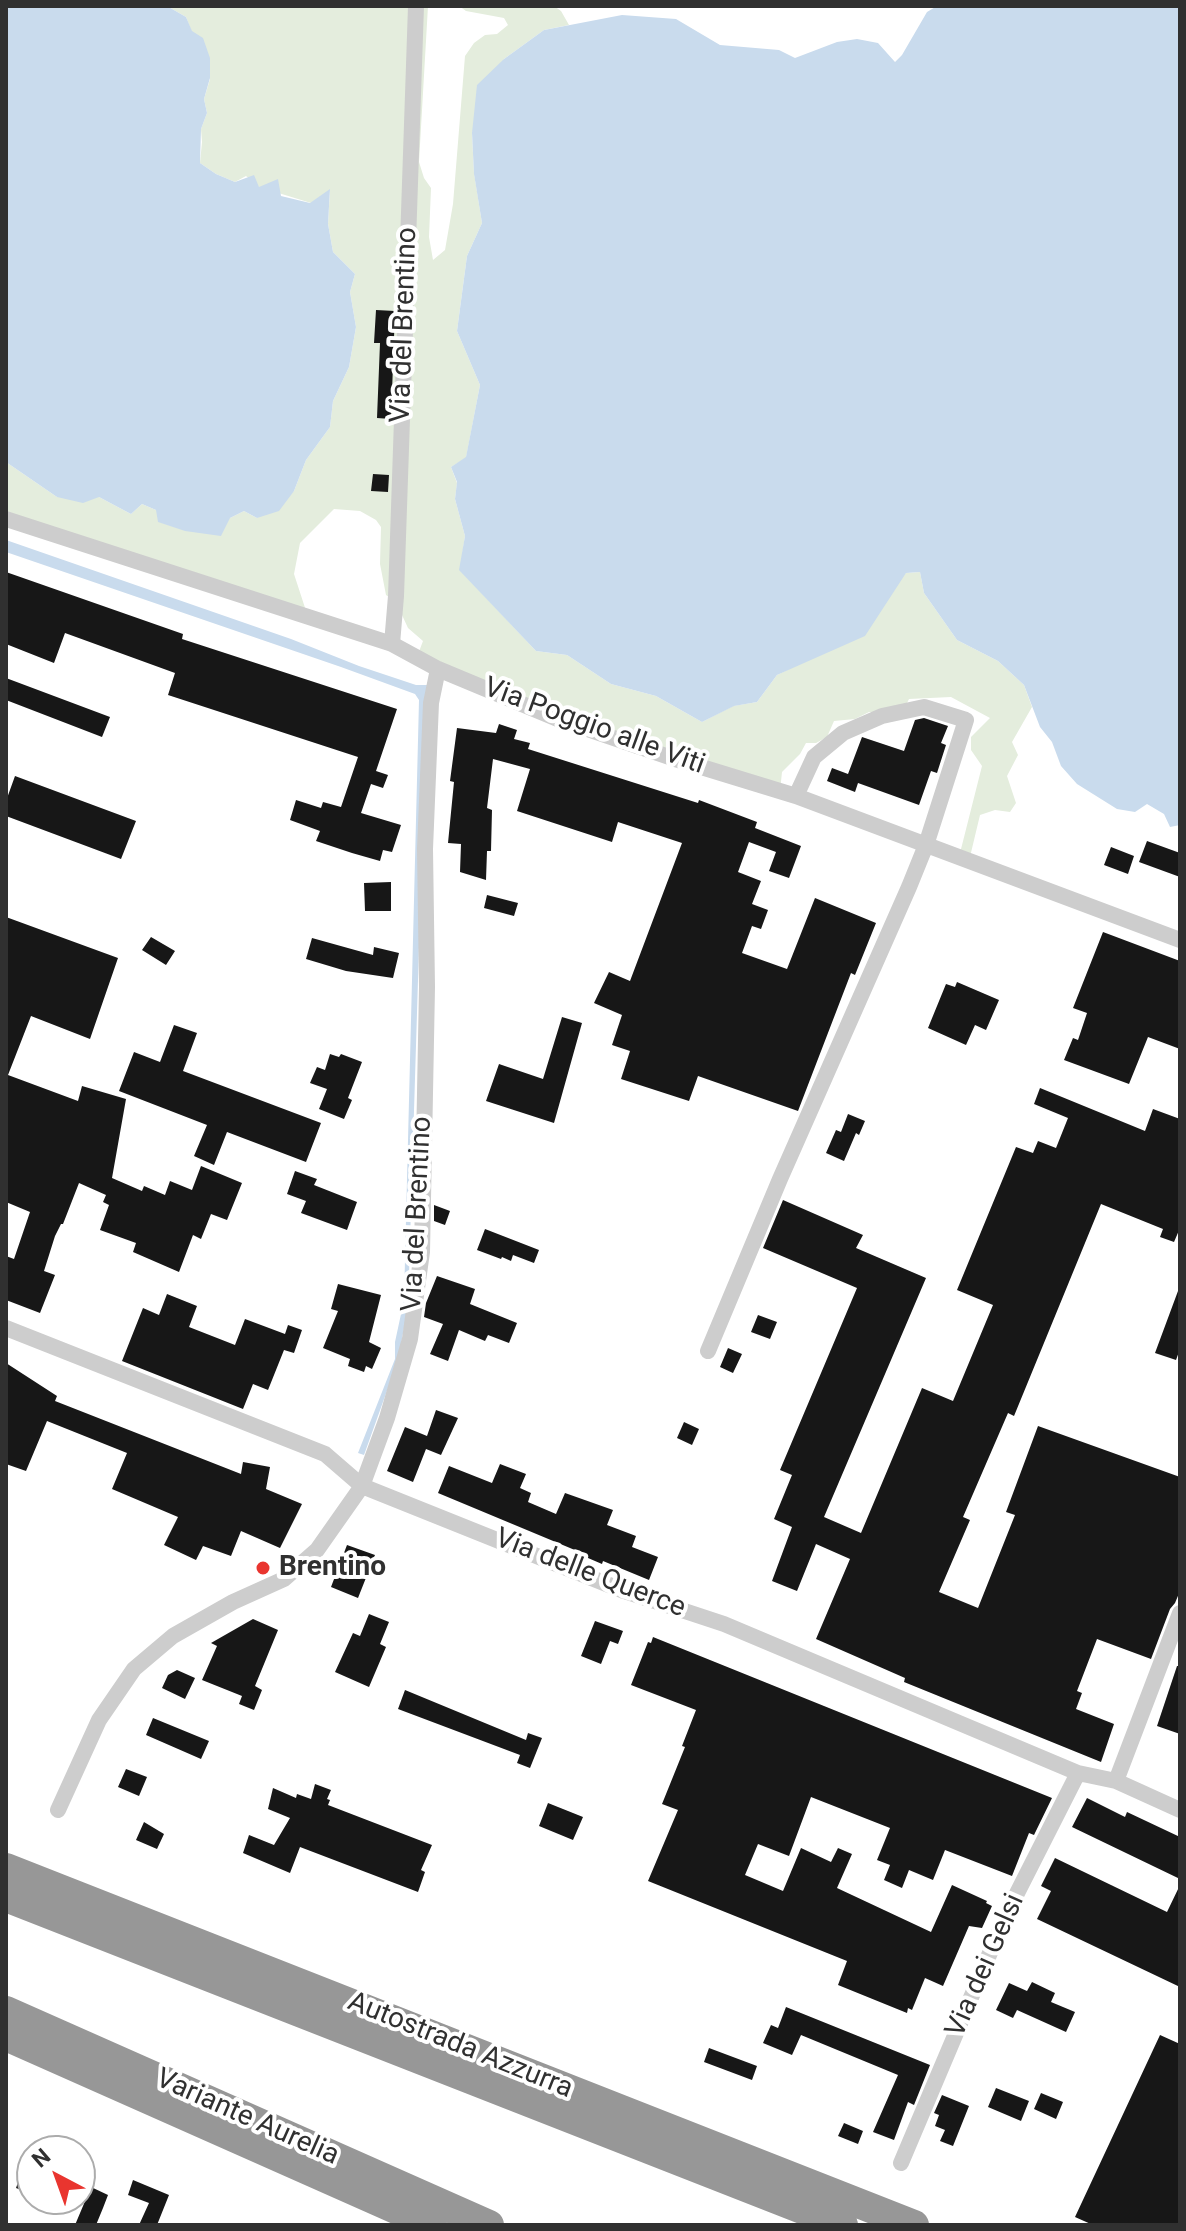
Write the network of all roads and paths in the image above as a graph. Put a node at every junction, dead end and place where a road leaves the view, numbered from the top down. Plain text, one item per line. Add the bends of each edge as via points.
1 (416, 6) edge
2 (6, 519) edge
3 (392, 644) junction
4 (438, 669) junction
5 (796, 796) junction
6 (926, 845) junction
7 (1180, 940) edge
8 (6, 1328) edge
9 (708, 1351) dead end
10 (362, 1486) junction
11 (1180, 1613) edge
12 (1078, 1773) junction
13 (1116, 1781) junction
14 (58, 1810) dead end
15 (1180, 1810) edge
16 (6, 1868) edge
17 (6, 1897) edge
18 (6, 2011) edge
19 (6, 2036) edge
20 (901, 2163) dead end
21 (432, 2225) edge
22 (489, 2225) edge
23 (843, 2225) edge
24 (914, 2225) edge

1 - 3 street, Via del Brentino
2 - 3 street, Via Poggio alle Viti
3 - 4 street, Via Poggio alle Viti
4 - 5 street, Via Poggio alle Viti via 558,719
4 - 10 street, Via del Brentino via 431,703 426,835 422,1252 407,1352
5 - 6 street, Via Poggio alle Viti
5 - 6 street via 814,757 843,733 882,716 924,707 966,720
6 - 7 street, Via Poggio alle Viti
6 - 9 street
8 - 10 street, Via delle Querce via 325,1454
10 - 12 street, Via delle Querce via 624,1591 724,1624
10 - 14 street, Via del Brentino via 317,1550 284,1579 173,1636 134,1669 99,1720
11 - 13 street
12 - 13 street, Via delle Querce
12 - 20 street, Via dei Gelsi via 1006,1915
13 - 15 street, Via delle Querce
16 - 24 highway, Autostrada Azzurra
17 - 23 highway, Autostrada Azzurra
18 - 22 highway, Variante Aurelia
19 - 21 highway, Variante Aurelia

